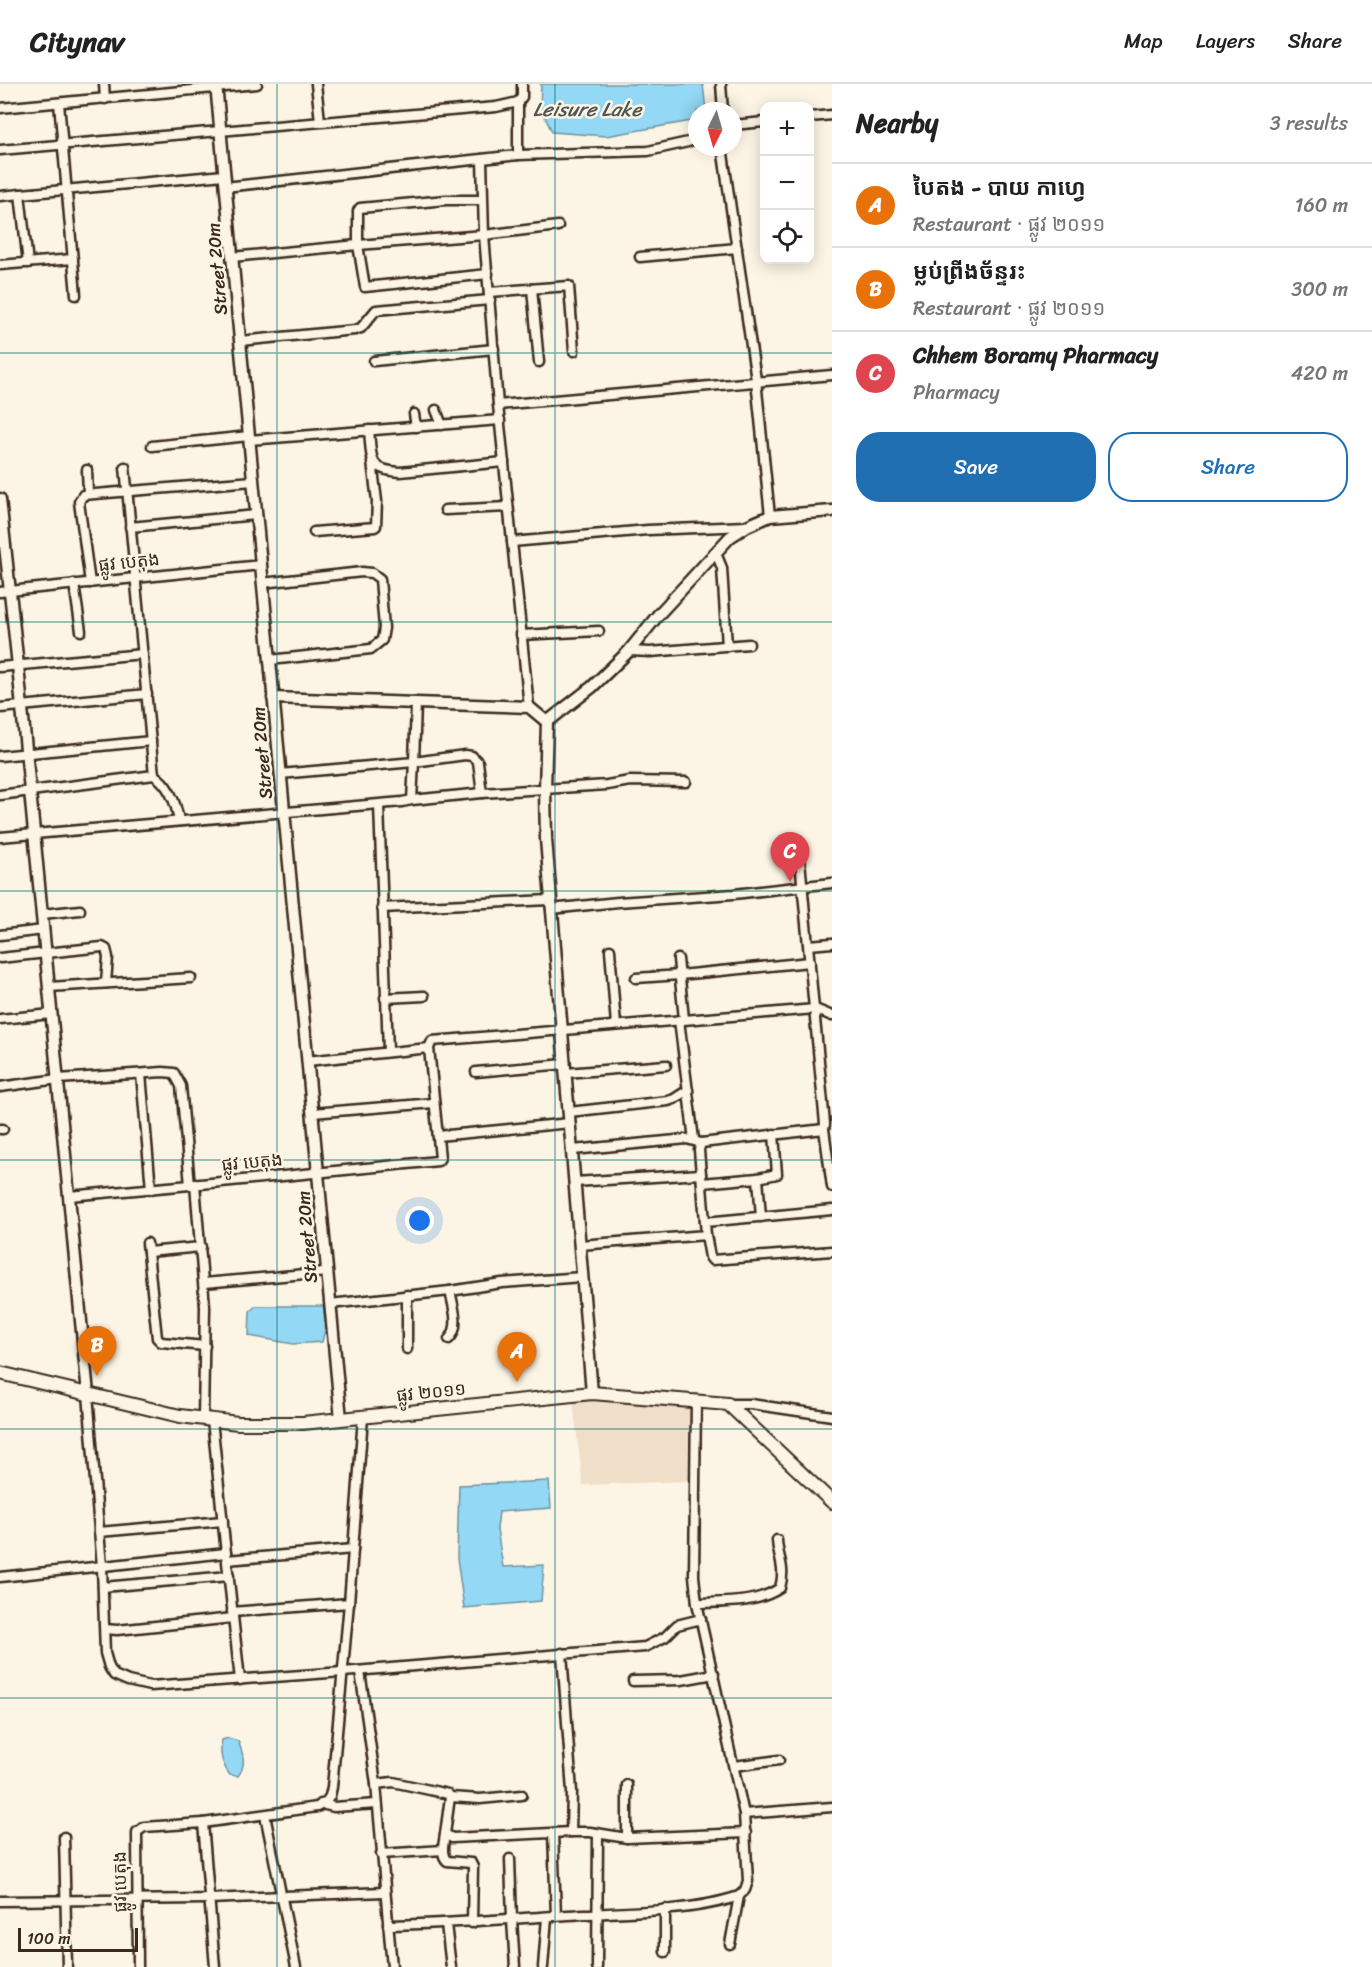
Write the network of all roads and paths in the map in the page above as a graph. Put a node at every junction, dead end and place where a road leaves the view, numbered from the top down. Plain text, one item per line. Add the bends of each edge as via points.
1 (104, 84) edge
2 (257, 84) edge
3 (316, 84) edge
4 (522, 84) edge
5 (721, 84) edge
6 (216, 86) edge
7 (105, 99) junction
8 (518, 102) junction
9 (722, 102) edge
10 (59, 103) junction
11 (0, 108) edge
12 (832, 115) edge
13 (814, 117) edge
14 (320, 121) junction
15 (760, 122) edge
16 (742, 124) edge
17 (220, 130) junction
18 (688, 142) edge
19 (63, 144) junction
20 (0, 150) edge
21 (518, 155) junction
22 (723, 156) edge
23 (482, 159) junction
24 (225, 181) junction
25 (67, 190) junction
26 (21, 194) junction
27 (0, 196) edge
28 (482, 200) junction
29 (558, 226) dead end
30 (484, 235) junction
31 (358, 245) junction
32 (737, 248) junction
33 (232, 257) junction
34 (640, 257) dead end
35 (73, 259) junction
36 (28, 263) junction
37 (0, 265) edge
38 (488, 274) junction
39 (532, 289) junction
40 (76, 295) dead end
41 (489, 296) junction
42 (240, 341) junction
43 (494, 349) junction
44 (574, 351) dead end
45 (374, 361) dead end
46 (539, 362) dead end
47 (832, 375) edge
48 (756, 380) junction
49 (498, 405) junction
50 (436, 410) dead end
51 (414, 414) dead end
52 (500, 420) junction
53 (442, 425) junction
54 (416, 427) junction
55 (369, 430) junction
56 (249, 438) junction
57 (152, 446) dead end
58 (372, 458) junction
59 (504, 462) junction
60 (125, 467) dead end
61 (87, 470) dead end
62 (253, 481) junction
63 (127, 492) junction
64 (88, 494) junction
65 (0, 499) edge
66 (508, 507) junction
67 (445, 510) dead end
68 (832, 511) edge
69 (256, 515) junction
70 (770, 516) junction
71 (747, 526) junction
72 (130, 527) junction
73 (2, 529) edge
74 (314, 532) dead end
75 (512, 542) junction
76 (716, 553) junction
77 (261, 565) junction
78 (135, 578) junction
79 (90, 583) junction
80 (262, 583) junction
81 (74, 584) junction
82 (5, 591) edge
83 (81, 631) dead end
84 (599, 631) dead end
85 (521, 635) junction
86 (749, 644) dead end
87 (727, 646) junction
88 (628, 651) junction
89 (142, 654) junction
90 (270, 660) junction
91 (18, 666) junction
92 (0, 667) edge
93 (147, 694) junction
94 (273, 698) junction
95 (416, 703) junction
96 (22, 706) junction
97 (528, 707) junction
98 (0, 708) edge
99 (547, 723) junction
100 (151, 741) junction
101 (27, 753) junction
102 (0, 756) edge
103 (414, 762) junction
104 (280, 774) junction
105 (154, 775) junction
106 (686, 782) dead end
107 (545, 789) junction
108 (30, 792) junction
109 (482, 793) junction
110 (0, 795) edge
111 (412, 800) junction
112 (379, 805) junction
113 (284, 811) junction
114 (179, 821) junction
115 (34, 834) junction
116 (0, 837) edge
117 (800, 861) dead end
118 (832, 883) edge
119 (802, 886) junction
120 (551, 904) junction
121 (382, 908) junction
122 (80, 910) dead end
123 (42, 914) junction
124 (44, 930) junction
125 (0, 935) edge
126 (832, 943) edge
127 (809, 945) junction
128 (610, 951) dead end
129 (46, 954) junction
130 (0, 958) edge
131 (678, 959) dead end
132 (810, 962) junction
133 (680, 975) junction
134 (191, 978) dead end
135 (636, 978) dead end
136 (106, 983) junction
137 (49, 987) junction
138 (424, 996) dead end
139 (385, 998) junction
140 (815, 1009) junction
141 (52, 1014) junction
142 (832, 1016) edge
143 (0, 1020) edge
144 (682, 1020) junction
145 (616, 1025) junction
146 (561, 1029) junction
147 (429, 1048) junction
148 (388, 1051) junction
149 (307, 1061) junction
150 (666, 1065) dead end
151 (565, 1068) junction
152 (476, 1072) dead end
153 (141, 1074) junction
154 (58, 1079) junction
155 (0, 1087) edge
156 (688, 1090) junction
157 (434, 1103) junction
158 (312, 1113) junction
159 (570, 1118) junction
160 (827, 1125) edge
161 (774, 1134) junction
162 (438, 1136) junction
163 (698, 1142) junction
164 (573, 1150) junction
165 (318, 1173) junction
166 (758, 1178) junction
167 (701, 1179) junction
168 (575, 1182) junction
169 (193, 1185) junction
170 (832, 1187) edge
171 (151, 1189) junction
172 (69, 1196) junction
173 (832, 1210) edge
174 (761, 1217) junction
175 (705, 1222) junction
176 (706, 1235) junction
177 (580, 1245) junction
178 (201, 1247) junction
179 (832, 1251) edge
180 (327, 1272) junction
181 (582, 1277) junction
182 (204, 1283) junction
183 (450, 1291) junction
184 (407, 1295) junction
185 (330, 1304) junction
186 (449, 1339) dead end
187 (206, 1346) junction
188 (407, 1349) dead end
189 (0, 1373) edge
190 (592, 1393) junction
191 (88, 1394) junction
192 (696, 1400) junction
193 (728, 1404) junction
194 (832, 1416) edge
195 (363, 1417) junction
196 (208, 1419) junction
197 (341, 1419) junction
198 (832, 1502) edge
199 (223, 1521) junction
200 (99, 1532) junction
201 (777, 1540) dead end
202 (353, 1549) junction
203 (226, 1556) junction
204 (102, 1567) junction
205 (229, 1575) junction
206 (0, 1577) edge
207 (103, 1587) junction
208 (348, 1603) junction
209 (697, 1603) junction
210 (233, 1615) junction
211 (701, 1619) junction
212 (105, 1629) junction
213 (562, 1653) junction
214 (360, 1671) junction
215 (343, 1672) junction
216 (714, 1674) junction
217 (240, 1680) junction
218 (633, 1681) dead end
219 (779, 1760) dead end
220 (734, 1766) junction
221 (376, 1784) junction
222 (627, 1785) dead end
223 (522, 1795) dead end
224 (450, 1797) junction
225 (321, 1804) junction
226 (377, 1804) junction
227 (832, 1807) edge
228 (744, 1814) junction
229 (265, 1815) junction
230 (203, 1822) junction
231 (571, 1832) junction
232 (553, 1833) junction
233 (746, 1833) junction
234 (445, 1834) junction
235 (597, 1834) junction
236 (63, 1837) dead end
237 (627, 1838) junction
238 (443, 1850) junction
239 (381, 1854) junction
240 (510, 1859) dead end
241 (384, 1892) junction
242 (283, 1896) junction
243 (739, 1896) junction
244 (209, 1899) junction
245 (66, 1900) junction
246 (137, 1900) junction
247 (0, 1901) edge
248 (665, 1909) junction
249 (598, 1914) junction
250 (551, 1916) junction
251 (512, 1920) junction
252 (472, 1923) junction
253 (446, 1924) junction
254 (388, 1925) junction
255 (730, 1944) dead end
256 (665, 1952) dead end
257 (67, 1967) edge
258 (138, 1967) edge
259 (215, 1967) edge
260 (296, 1967) edge
261 (392, 1967) edge
262 (451, 1967) edge
263 (515, 1967) edge
264 (543, 1967) edge
265 (597, 1967) edge

1 - 7 street
2 - 6 street
3 - 14 street
4 - 8 street
5 - 9 street
6 - 7 street
6 - 17 street, Street 20m
7 - 10 street
8 - 14 street
8 - 21 street
10 - 11 street
10 - 19 street
12 - 13 street
14 - 17 street
15 - 16 street
17 - 19 street
17 - 24 street, Street 20m
18 - 21 street via 648,151
19 - 20 street
19 - 25 street
21 - 23 street
22 - 32 street
23 - 24 street
23 - 28 street
24 - 25 street
24 - 33 street, Street 20m
25 - 26 street
25 - 35 street
26 - 27 street
26 - 36 street
28 - 30 street
28 - 31 street via 360,208
29 - 30 street
30 - 31 street
30 - 38 street
31 - 33 street
31 - 38 street via 365,286
32 - 34 street
32 - 48 street
33 - 42 street, Street 20m
35 - 36 street
35 - 40 street
36 - 37 street
38 - 41 street
39 - 41 street
39 - 44 street via 569,286
39 - 46 street
41 - 42 street via 376,310 355,330
41 - 43 street
42 - 56 street, Street 20m
43 - 45 street
43 - 49 street
47 - 48 street
48 - 49 street
48 - 70 street
49 - 52 street
50 - 53 street
51 - 54 street
52 - 53 street
52 - 59 street
53 - 54 street
54 - 55 street
55 - 56 street
55 - 58 street
56 - 57 street
56 - 62 street, Street 20m
58 - 59 street via 377,467 400,472
58 - 74 street via 376,526
59 - 66 street
60 - 63 street
61 - 64 street
62 - 63 street
62 - 69 street, Street 20m
63 - 64 street
63 - 72 street
64 - 79 street via 79,502
65 - 73 street
66 - 67 street
66 - 75 street
68 - 70 street
69 - 72 street
69 - 77 street, Street 20m
70 - 71 street
71 - 75 street
71 - 76 street
72 - 78 street
73 - 82 street
75 - 85 street
76 - 87 street via 722,568
76 - 88 street
77 - 78 street, ផ្លូវ បេតុង
77 - 80 street, Street 20m
78 - 79 street, ផ្លូវ បេតុង
78 - 89 street
79 - 81 street, ផ្លូវ បេតុង
80 - 90 street, Street 20m
80 - 90 street via 362,572 380,579 384,628 382,640 371,650
81 - 82 street, ផ្លូវ បេតុង
81 - 83 street
82 - 91 street
84 - 85 street
85 - 97 street
86 - 87 street
87 - 88 street
88 - 99 street
89 - 91 street
89 - 93 street
90 - 94 street, Street 20m
91 - 92 street
91 - 96 street
93 - 96 street
93 - 100 street
94 - 95 street
94 - 104 street, Street 20m
95 - 97 street
95 - 103 street
96 - 98 street
96 - 101 street
97 - 99 street
99 - 107 street
100 - 101 street
100 - 105 street
101 - 102 street
101 - 108 street
103 - 104 street
103 - 109 street via 472,756 478,762
103 - 111 street
104 - 113 street, Street 20m
105 - 108 street
105 - 114 street via 162,780 174,800
106 - 107 street via 630,781
107 - 109 street
107 - 120 street
108 - 110 street
108 - 115 street
109 - 111 street
111 - 112 street
112 - 113 street
112 - 121 street
113 - 114 street
113 - 149 street, Street 20m
114 - 115 street
115 - 116 street
115 - 123 street
117 - 119 street
118 - 119 street
119 - 120 street via 734,894
119 - 127 street
120 - 121 street
120 - 146 street
121 - 139 street
122 - 123 street
123 - 124 street
124 - 125 street
124 - 129 street
126 - 127 street
127 - 132 street
128 - 145 street
129 - 130 street
129 - 136 street via 106,949
129 - 137 street
131 - 133 street
132 - 133 street
132 - 140 street
133 - 135 street
133 - 144 street
134 - 136 street
136 - 137 street
137 - 141 street
138 - 139 street
139 - 148 street
140 - 142 street
140 - 144 street
140 - 160 street
141 - 143 street
141 - 154 street
144 - 145 street
144 - 156 street
145 - 146 street
146 - 147 street via 432,1041
146 - 151 street
147 - 148 street
147 - 157 street
148 - 149 street
149 - 158 street, Street 20m
150 - 151 street
151 - 152 street
151 - 159 street
153 - 154 street
153 - 169 street via 174,1073 181,1086
153 - 171 street
154 - 155 street
154 - 172 street
156 - 159 street via 668,1101
156 - 163 street
157 - 158 street
157 - 162 street
158 - 165 street, Street 20m
159 - 162 street
159 - 164 street
160 - 161 street
160 - 170 street
161 - 163 street
161 - 166 street via 778,1170 773,1176
162 - 165 street, ផ្លូវ បេតុង via 440,1158 434,1163
163 - 164 street via 687,1139
163 - 167 street
164 - 168 street
165 - 169 street, ផ្លូវ បេតុង
165 - 180 street, Street 20m
166 - 167 street
166 - 174 street
167 - 168 street
167 - 175 street
168 - 177 street
169 - 171 street, ផ្លូវ បេតុង
169 - 178 street
171 - 172 street, ផ្លូវ បេតុង
172 - 191 street
173 - 174 street
174 - 175 street
175 - 176 street
176 - 177 street
176 - 179 street via 712,1260
177 - 181 street
178 - 182 street
178 - 187 street via 147,1247 158,1338 161,1342
180 - 182 street
180 - 185 street, Street 20m
181 - 183 street
181 - 190 street
182 - 187 street
183 - 184 street
183 - 186 street via 456,1327
184 - 185 street
184 - 188 street
185 - 197 street, Street 20m
187 - 196 street
189 - 191 main road, ផ្លូវ ២០១១
190 - 192 main road, ផ្លូវ ២០១១
190 - 195 main road, ផ្លូវ ២០១១
191 - 196 main road, ផ្លូវ ២០១១
191 - 200 street
192 - 193 main road, ផ្លូវ ២០១១
192 - 209 street
193 - 194 street
193 - 198 main road
195 - 197 main road, ផ្លូវ ២០១១
195 - 202 street
196 - 197 main road, ផ្លូវ ២០១១ via 238,1423
196 - 199 street
199 - 200 street
199 - 203 street
200 - 204 street
201 - 209 street via 784,1574 780,1588 772,1594 743,1601
202 - 203 street
202 - 208 street
203 - 204 street
203 - 205 street
204 - 206 street
204 - 207 street
205 - 207 street
205 - 210 street
207 - 212 street
208 - 210 street
208 - 215 street
209 - 211 street
210 - 212 street
210 - 217 street
211 - 213 street via 677,1625 645,1647
211 - 216 street
212 - 217 street via 109,1667 114,1675 129,1681 150,1686
213 - 214 street
213 - 231 street via 572,1792
214 - 215 street
214 - 221 street
215 - 217 street
215 - 225 street via 332,1787 330,1796
216 - 218 street via 681,1680
216 - 220 street
219 - 220 street
220 - 228 street
221 - 224 street via 393,1782
221 - 226 street
222 - 237 street
223 - 224 street via 480,1800
224 - 234 street
225 - 226 street
225 - 229 street
226 - 239 street
227 - 228 street
228 - 233 street
229 - 230 street
229 - 242 street
230 - 244 street
230 - 246 street, ផ្លូវ បេតុង via 144,1827 137,1832
231 - 232 street
231 - 235 street
232 - 234 street via 452,1838
232 - 250 street
233 - 237 street
233 - 243 street via 748,1881
234 - 238 street
235 - 237 street
235 - 249 street
236 - 245 street
238 - 239 street
238 - 252 street via 447,1861 471,1863 473,1867
239 - 241 street
240 - 251 street
241 - 242 street
241 - 254 street
242 - 244 street
242 - 260 street
243 - 248 street
243 - 255 street
244 - 246 street
244 - 259 street
245 - 246 street
245 - 247 street
245 - 257 street
246 - 258 street, ផ្លូវ បេតុង
248 - 249 street
248 - 256 street
249 - 250 street
249 - 265 street
250 - 251 street
250 - 264 street
251 - 252 street
251 - 263 street
252 - 253 street
253 - 254 street
253 - 262 street
254 - 261 street

